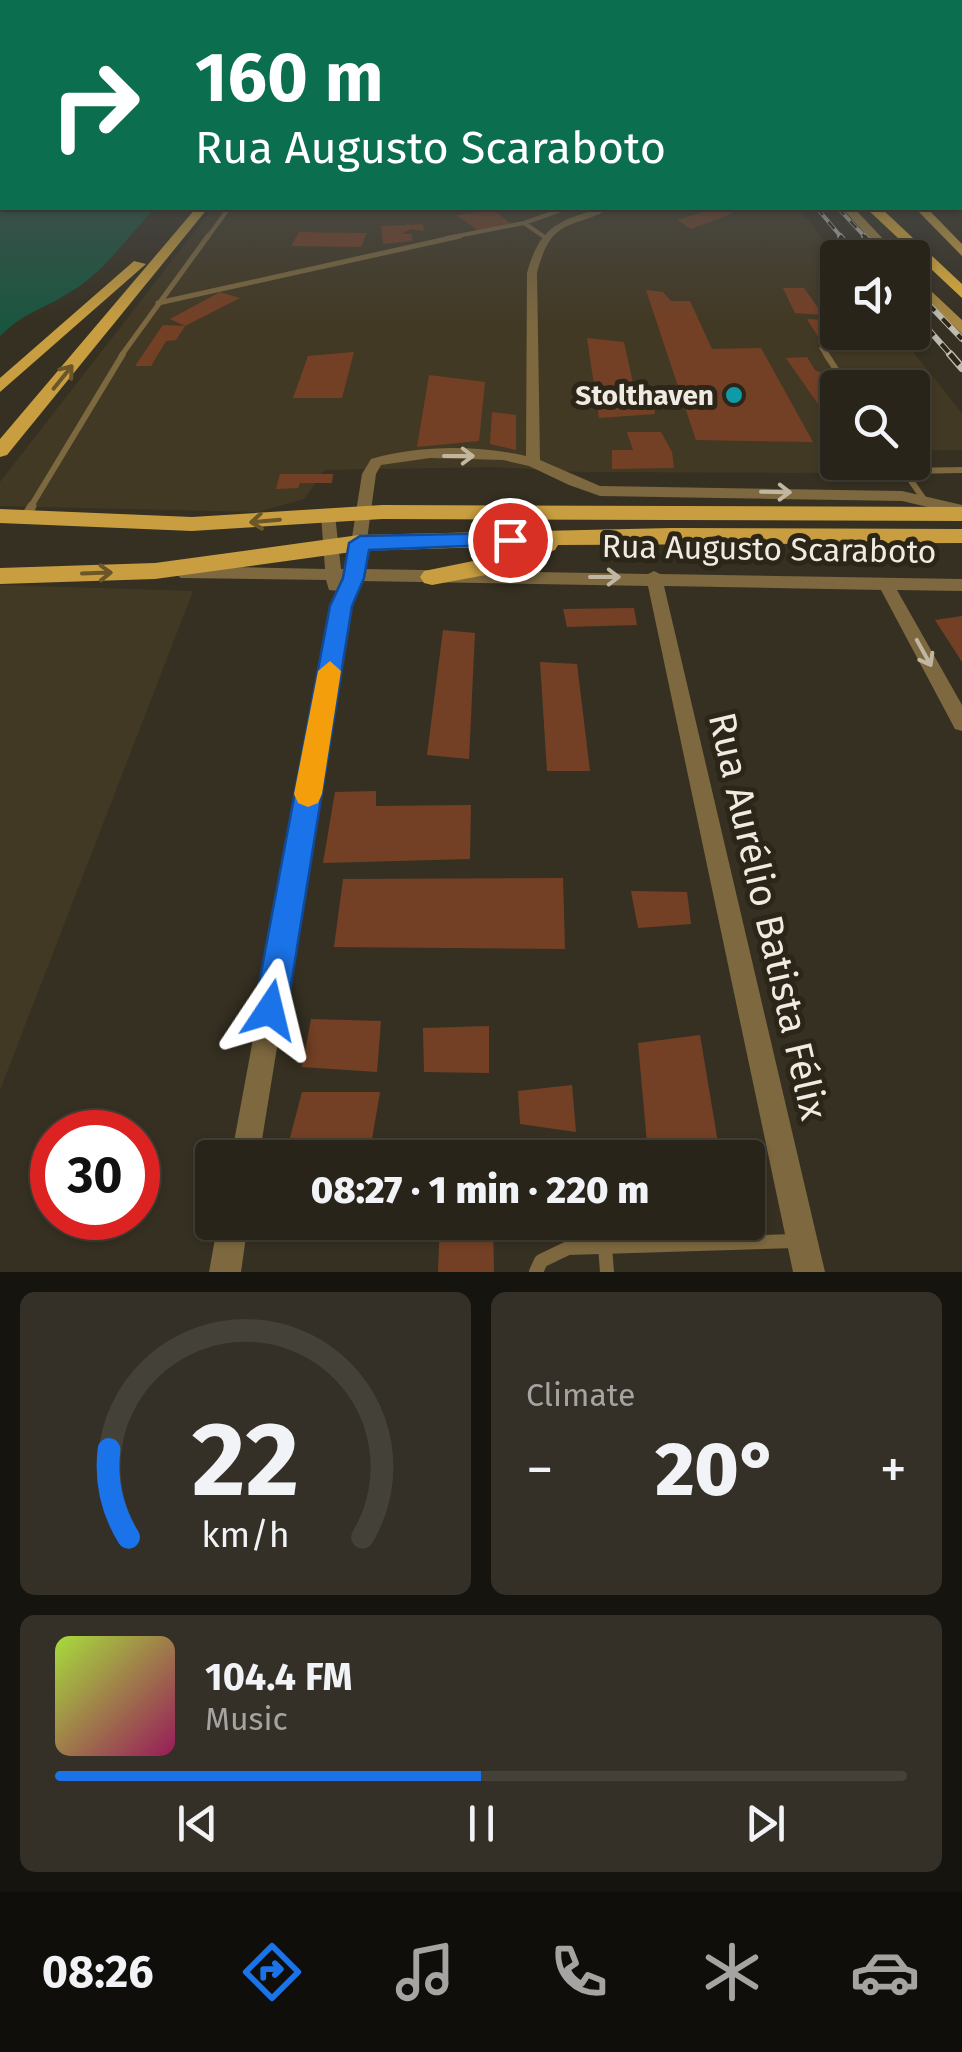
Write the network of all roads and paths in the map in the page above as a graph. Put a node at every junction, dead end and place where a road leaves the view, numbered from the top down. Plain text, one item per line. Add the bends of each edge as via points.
1 (184, 210) edge
2 (200, 210) edge
3 (228, 210) edge
4 (561, 210) edge
5 (602, 210) edge
6 (850, 210) edge
7 (876, 210) edge
8 (890, 210) edge
9 (924, 210) edge
10 (932, 210) edge
11 (524, 223) junction
12 (543, 236) junction
13 (962, 239) edge
14 (877, 240) edge
15 (913, 240) edge
16 (914, 240) edge
17 (962, 252) edge
18 (930, 257) edge
19 (960, 289) edge
20 (930, 295) edge
21 (158, 303) junction
22 (962, 330) edge
23 (0, 389) edge
24 (37, 409) junction
25 (0, 452) edge
26 (534, 462) junction
27 (962, 470) edge
28 (930, 471) edge
29 (910, 480) edge
30 (922, 498) junction
31 (362, 512) junction
32 (0, 516) edge
33 (328, 516) junction
34 (25, 518) junction
35 (961, 518) edge
36 (668, 525) junction
37 (828, 537) junction
38 (585, 538) junction
39 (360, 543) junction
40 (330, 545) junction
41 (962, 551) edge
42 (155, 571) junction
43 (0, 576) edge
44 (654, 577) junction
45 (332, 578) junction
46 (354, 578) junction
47 (432, 578) junction
48 (886, 584) junction
49 (962, 585) edge
50 (341, 606) junction
51 (962, 722) edge
52 (247, 1140) edge
53 (230, 1240) edge
54 (802, 1241) junction
55 (604, 1246) junction
56 (224, 1272) edge
57 (536, 1272) edge
58 (607, 1272) edge
59 (810, 1272) edge

1 - 23 main road via 139,264
24 -> 2 main road
3 - 21 lane
4 - 11 lane
5 - 12 street
6 - 14 main road
7 - 15 highway
8 - 16 highway
9 - 17 main road
10 - 13 main road
11 - 12 lane
11 - 21 lane
12 - 26 street via 532,273
18 - 19 highway
20 - 22 main road
21 - 34 lane
23 - 24 main road via 30,388
24 - 25 main road
26 -> 30 street, Rua Augusto Scaraboto via 600,491
31 -> 26 street, Rua Augusto Scaraboto via 376,462 400,456
27 - 28 lane
29 - 30 lane
30 - 35 street, Rua Augusto Scaraboto
31 - 33 main road, Rua Augusto Scaraboto
31 - 36 main road, Rua Augusto Scaraboto
31 - 39 street
32 - 34 main road, Rua Augusto Scaraboto
33 -> 34 main road, Rua Augusto Scaraboto via 192,524
33 - 40 street
35 - 36 main road
35 - 37 main road
36 - 37 main road
36 - 38 main road, Rua Augusto Scaraboto
37 - 41 main road
38 - 39 main road, Rua Augusto Scaraboto
38 - 47 main road
39 - 40 main road, Rua Augusto Scaraboto
39 - 46 street
40 - 42 main road, Rua Augusto Scaraboto
40 - 45 street
43 -> 42 main road, Rua Augusto Scaraboto
42 - 45 street, Rua Augusto Scaraboto
47 -> 44 street, Rua Augusto Scaraboto
44 - 48 street, Rua Augusto Scaraboto
44 - 54 street, Rua Aurélio Batista Félix
45 - 46 street, Rua Augusto Scaraboto
45 - 50 street
46 - 47 street, Rua Augusto Scaraboto
46 - 50 street
48 - 49 street, Rua Augusto Scaraboto
48 -> 51 street
50 - 52 street
53 - 56 street
54 - 55 lane
54 - 59 street, Rua Aurélio Batista Félix
55 - 57 lane via 568,1248 542,1261
55 - 58 lane

